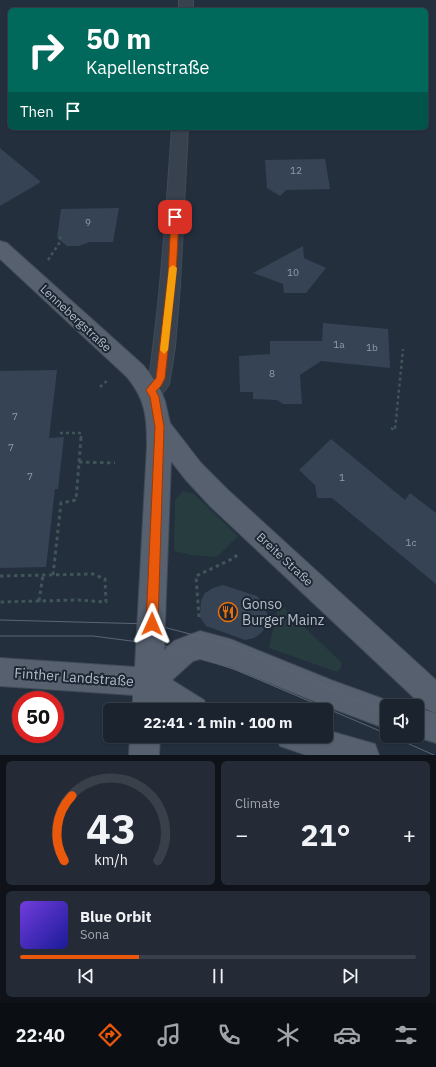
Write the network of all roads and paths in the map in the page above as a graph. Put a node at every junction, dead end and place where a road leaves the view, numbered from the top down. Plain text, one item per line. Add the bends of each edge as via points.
1 (180, 130) edge
2 (61, 234) dead end
3 (0, 248) edge
4 (43, 264) dead end
5 (403, 349) dead end
6 (105, 382) dead end
7 (100, 387) dead end
8 (150, 390) junction
9 (159, 427) junction
10 (391, 428) dead end
11 (60, 433) dead end
12 (79, 462) junction
13 (115, 463) dead end
14 (243, 549) dead end
15 (53, 574) junction
16 (43, 575) junction
17 (0, 576) edge
18 (39, 601) junction
19 (0, 602) edge
20 (199, 618) dead end
21 (0, 672) edge
22 (149, 682) junction
23 (436, 699) edge
24 (148, 703) edge
25 (183, 703) edge
26 (380, 712) edge
27 (424, 724) edge
28 (436, 728) edge
29 (145, 743) edge
30 (317, 743) edge
31 (144, 755) edge
32 (364, 755) edge

1 - 8 street via 172,276 166,332 160,378 158,384
2 - 4 path via 54,252
3 - 8 main road, Lennebergstraße via 135,371
5 - 10 path via 395,430
6 - 7 path
8 - 9 main road via 154,397
9 - 22 main road
9 - 23 main road, Breite Straße via 193,471 219,498
11 - 12 path via 81,433
12 - 13 path
12 - 15 path via 76,500 61,503
14 - 20 path via 234,558 196,576
15 - 16 path
15 - 18 path via 93,574 104,579 106,602
16 - 17 path
16 - 18 path
18 - 19 path
21 - 22 main road, Finther Landstraße
22 - 24 main road
22 - 25 main road
22 - 26 main road via 184,651 200,646 230,653
27 - 28 main road
29 - 31 main road
30 - 32 main road

